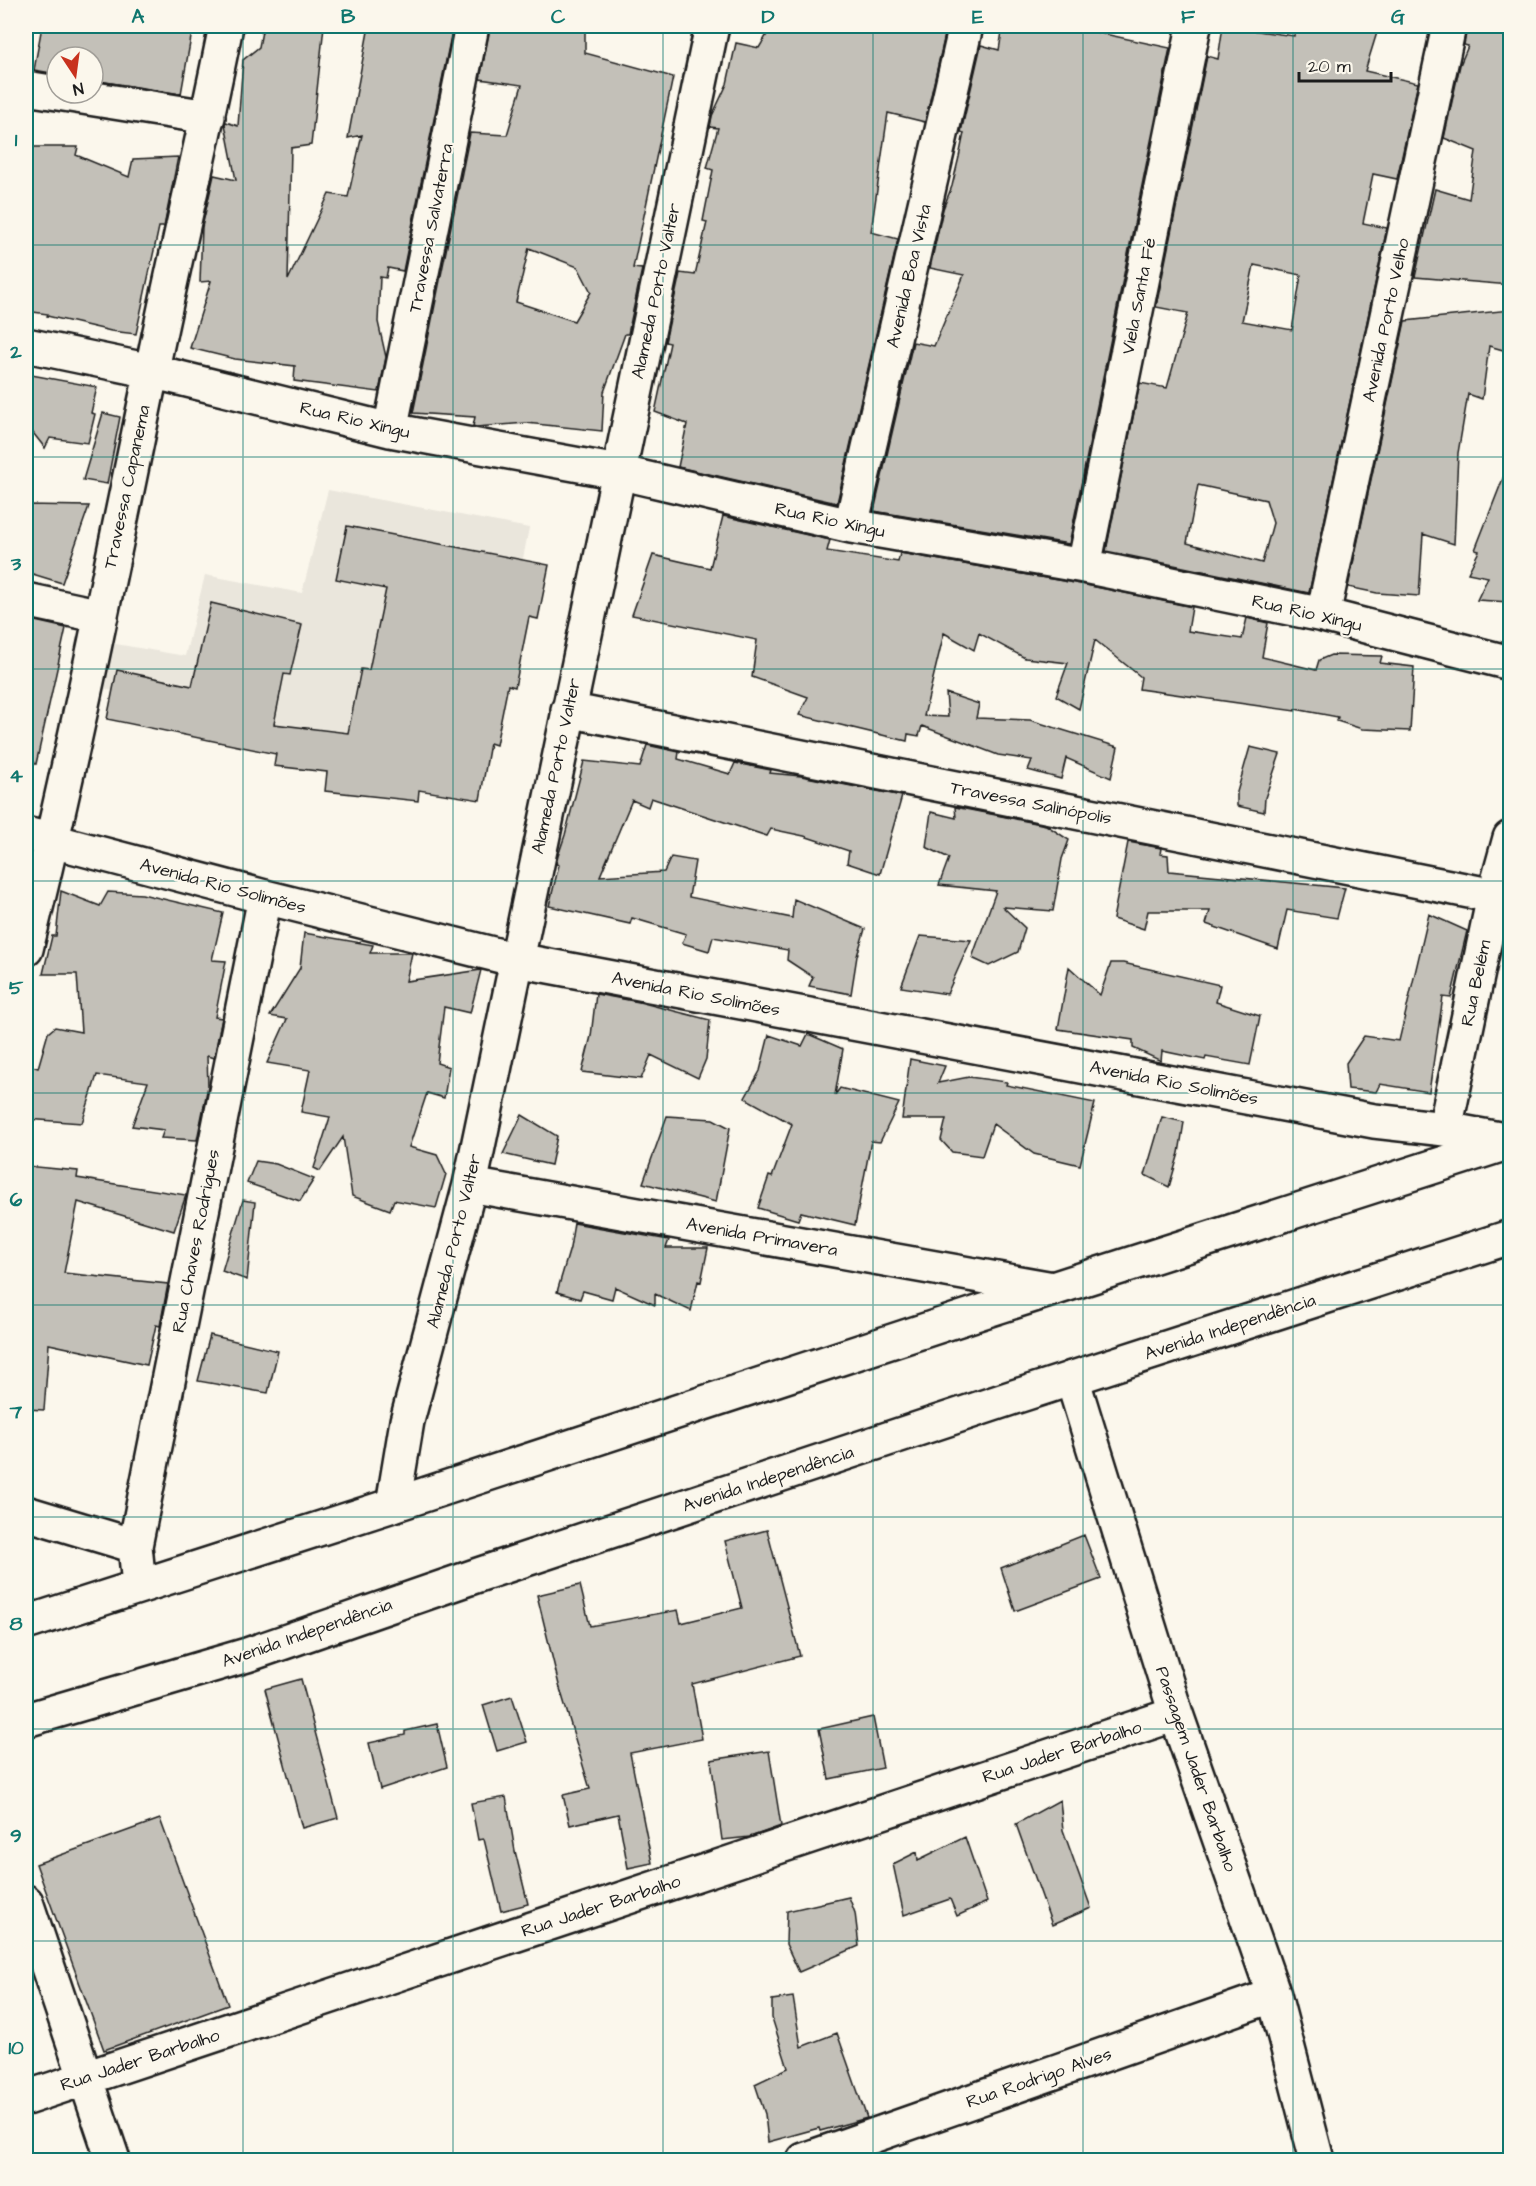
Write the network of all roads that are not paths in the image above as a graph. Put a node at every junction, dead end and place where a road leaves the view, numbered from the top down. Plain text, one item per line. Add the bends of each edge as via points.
1 (226, 26) edge
2 (472, 26) edge
3 (712, 26) edge
4 (966, 26) edge
5 (1194, 26) edge
6 (1449, 26) edge
7 (26, 88) edge
8 (208, 117) junction
9 (26, 345) edge
10 (152, 371) junction
11 (390, 430) junction
12 (618, 472) junction
13 (851, 526) junction
14 (1084, 566) junction
15 (26, 600) edge
16 (1323, 615) junction
17 (101, 616) junction
18 (1510, 663) edge
19 (568, 710) junction
20 (39, 837) edge
21 (1510, 838) edge
22 (1494, 896) junction
23 (265, 897) junction
24 (26, 949) edge
25 (517, 960) junction
26 (1445, 1129) junction
27 (1510, 1142) edge
28 (470, 1185) junction
29 (1510, 1237) edge
30 (1053, 1289) junction
31 (1072, 1378) junction
32 (393, 1505) junction
33 (26, 1513) edge
34 (135, 1546) junction
35 (139, 1586) junction
36 (26, 1623) edge
37 (1176, 1714) junction
38 (26, 1720) edge
39 (26, 1902) edge
40 (1274, 1995) junction
41 (87, 2078) junction
42 (26, 2097) edge
43 (113, 2160) edge
44 (804, 2160) edge
45 (1317, 2160) edge

1 - 8 street, Travessa Capanema
2 - 11 street, Travessa Salvaterra
3 - 12 street, Alameda Porto Valter
4 - 13 street, Avenida Boa Vista
5 - 14 street, Viela Santa Fé
6 - 16 street, Avenida Porto Velho
7 - 8 street
8 - 10 street, Travessa Capanema
9 - 10 street, Rua Rio Xingu
10 - 11 street, Rua Rio Xingu
10 - 17 street, Travessa Capanema
11 - 12 street, Rua Rio Xingu
12 - 13 street, Rua Rio Xingu
12 - 19 street, Alameda Porto Valter
13 - 14 street, Rua Rio Xingu
14 - 16 street, Rua Rio Xingu
15 - 17 street
16 - 18 street, Rua Rio Xingu
17 - 20 street, Travessa Capanema
19 - 22 street, Travessa Salinópolis
19 - 25 street, Alameda Porto Valter
20 - 23 street, Avenida Rio Solimões
20 - 24 street, Travessa Capanema
21 - 22 street, Rua Belém
22 - 26 street, Rua Belém
23 - 25 street, Avenida Rio Solimões
23 - 34 street, Rua Chaves Rodrigues
25 - 26 street, Avenida Rio Solimões via 1374,1121
25 - 28 street, Alameda Porto Valter
26 - 27 street
27 - 30 street
28 - 30 street, Avenida Primavera
28 - 32 street, Alameda Porto Valter via 407,1421
29 - 31 street, Avenida Independência
30 - 32 street
31 - 37 street, Passagem Jader Barbalho
31 - 38 street, Avenida Independência via 246,1654
32 - 35 street
33 - 34 street
34 - 35 street, Rua Chaves Rodrigues
35 - 36 street
37 - 40 street, Passagem Jader Barbalho
37 - 41 street, Rua Jader Barbalho
39 - 41 street
40 - 44 street, Rua Rodrigo Alves
40 - 45 street, Passagem Jader Barbalho
41 - 42 street, Rua Jader Barbalho
41 - 43 street

